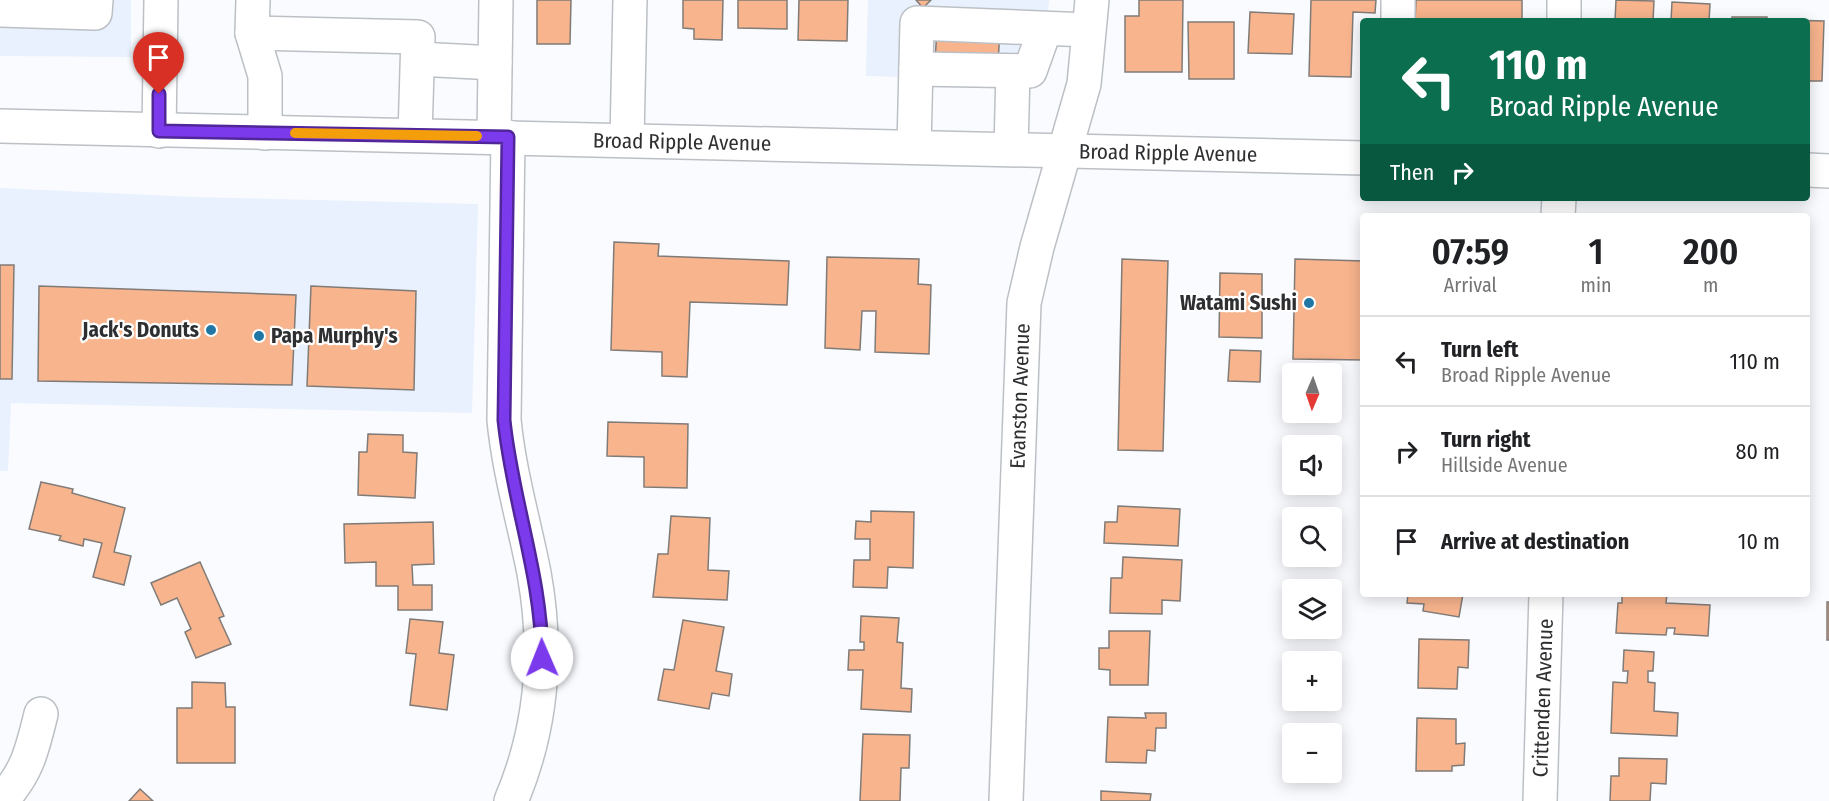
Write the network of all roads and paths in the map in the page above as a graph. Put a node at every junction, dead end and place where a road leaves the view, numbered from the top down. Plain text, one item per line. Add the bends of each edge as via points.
1 (96, 0) edge
2 (161, 0) edge
3 (253, 0) edge
4 (496, 0) edge
5 (630, 0) edge
6 (1398, 0) edge
7 (1564, 0) edge
8 (0, 10) edge
9 (998, 13) edge
10 (1090, 15) edge
11 (1398, 18) edge
12 (1564, 18) edge
13 (1045, 29) junction
14 (252, 33) junction
15 (418, 59) junction
16 (495, 63) junction
17 (916, 69) junction
18 (1013, 71) junction
19 (0, 126) edge
20 (159, 131) junction
21 (265, 133) junction
22 (415, 135) junction
23 (501, 137) junction
24 (627, 140) junction
25 (914, 147) junction
26 (1011, 149) junction
27 (1065, 150) junction
28 (1360, 158) edge
29 (1810, 170) edge
30 (1829, 171) edge
31 (1546, 597) edge
32 (41, 714) dead end
33 (1, 801) edge
34 (511, 801) edge
35 (1006, 801) edge
36 (1540, 801) edge

1 - 8 street via 95,13
2 - 20 street
3 - 14 street
4 - 16 street
5 - 24 street
6 - 11 street
7 - 12 street
9 - 13 street
9 - 17 street via 917,23
10 - 13 street
10 - 27 street, Evanston Avenue via 1084,84
13 - 18 street via 1030,72
14 - 15 street via 418,37
14 - 21 street via 265,76
15 - 16 street
15 - 22 street
16 - 23 street
17 - 18 street
17 - 25 street
18 - 26 street
19 - 20 street, Broad Ripple Avenue
20 - 21 street, Broad Ripple Avenue
21 - 22 street, Broad Ripple Avenue
22 - 23 street, Broad Ripple Avenue
23 - 24 street, Broad Ripple Avenue
23 - 34 street via 504,420 535,581 542,649 537,716
24 - 25 street, Broad Ripple Avenue
25 - 26 street, Broad Ripple Avenue
26 - 27 street, Broad Ripple Avenue
27 - 28 street, Broad Ripple Avenue
27 - 35 street, Evanston Avenue via 1024,303
29 - 30 street
31 - 36 street, Crittenden Avenue
32 - 33 street via 24,773

